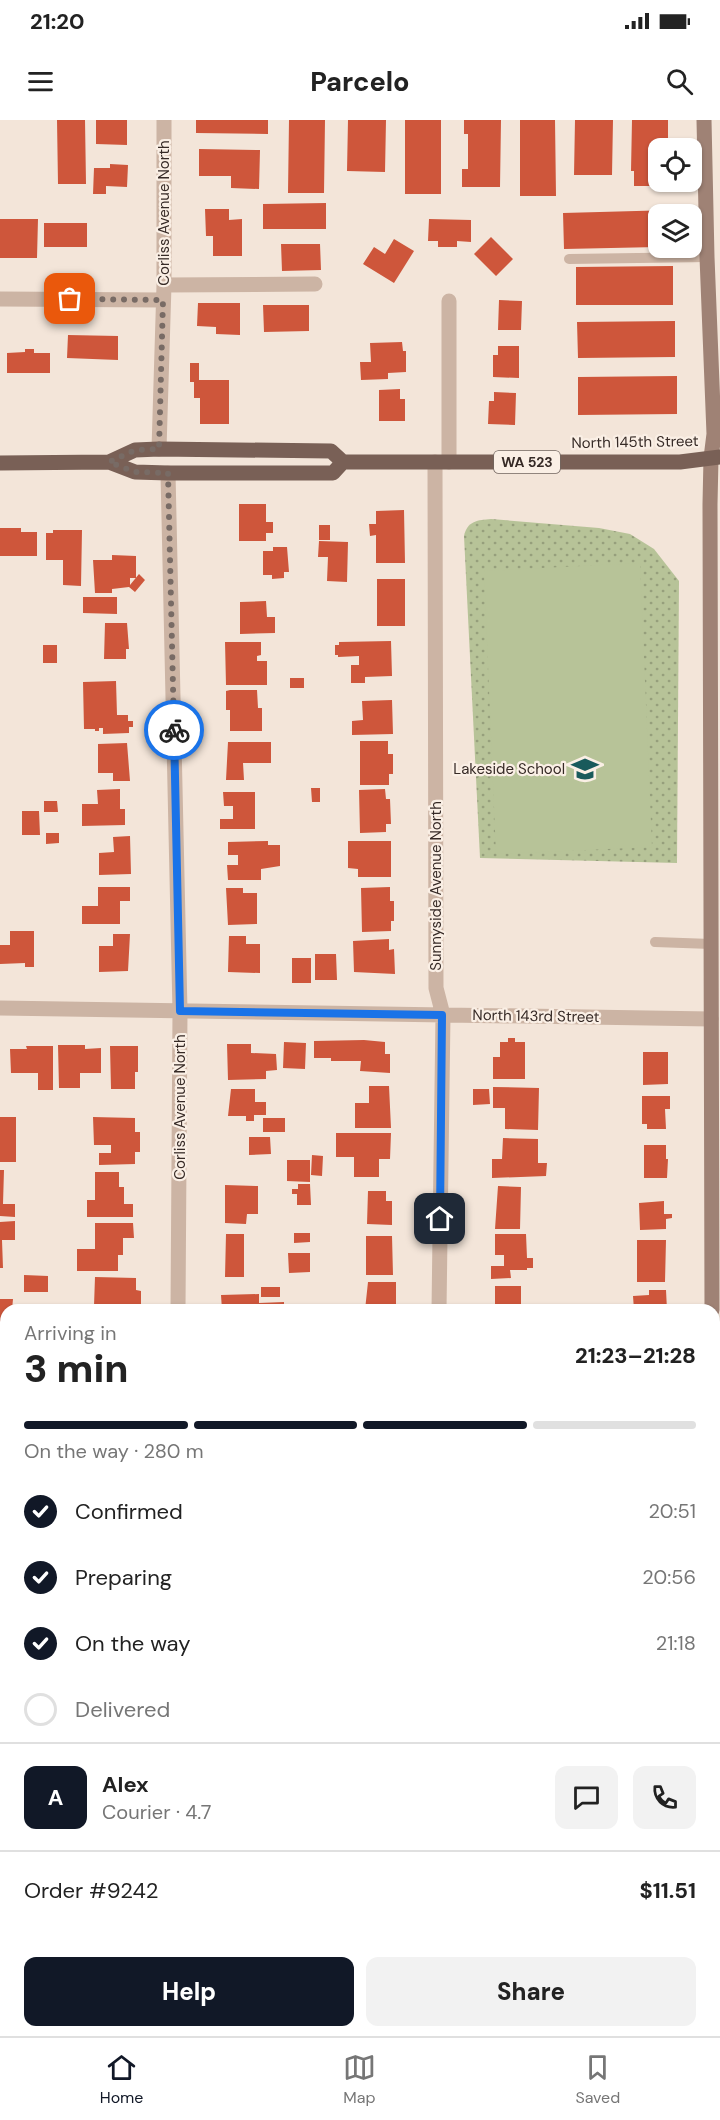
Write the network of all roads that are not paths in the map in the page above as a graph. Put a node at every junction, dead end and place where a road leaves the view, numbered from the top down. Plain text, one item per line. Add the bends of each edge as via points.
1 (164, 120) edge
2 (704, 120) edge
3 (707, 257) junction
4 (569, 259) dead end
5 (315, 284) dead end
6 (164, 292) junction
7 (0, 299) edge
8 (449, 301) dead end
9 (159, 449) junction
10 (717, 459) edge
11 (109, 462) junction
12 (343, 462) junction
13 (442, 462) junction
14 (0, 463) edge
15 (168, 473) junction
16 (715, 642) edge
17 (655, 942) dead end
18 (711, 944) junction
19 (0, 1008) edge
20 (180, 1011) junction
21 (442, 1015) junction
22 (711, 1019) junction
23 (716, 1200) edge
24 (178, 1304) edge
25 (439, 1304) edge
26 (712, 1304) edge

1 - 6 street, Corliss Avenue North
2 - 3 street
3 - 4 lane
3 - 10 street
5 - 6 street
6 - 7 street
6 - 9 street, Corliss Avenue North
8 - 13 street, Sunnyside Avenue North
9 - 11 main road, North 145th Street / WA 523 via 135,450
9 - 12 main road, North 145th Street / WA 523 via 331,451
10 - 13 main road, North 145th Street / WA 523
10 - 16 street
11 - 14 main road, North 145th Street / WA 523
11 - 15 main road, North 145th Street / WA 523 via 135,472
12 - 13 main road, North 145th Street / WA 523
12 - 15 main road, North 145th Street / WA 523 via 333,473
13 - 21 street, Sunnyside Avenue North via 436,988
15 - 20 street, Corliss Avenue North
16 - 18 street
17 - 18 lane
18 - 22 street
19 - 20 street, North 143rd Street
20 - 21 street, North 143rd Street
20 - 24 street, Corliss Avenue North
21 - 22 street, North 143rd Street
21 - 25 street, Sunnyside Avenue North
22 - 23 street
23 - 26 street

